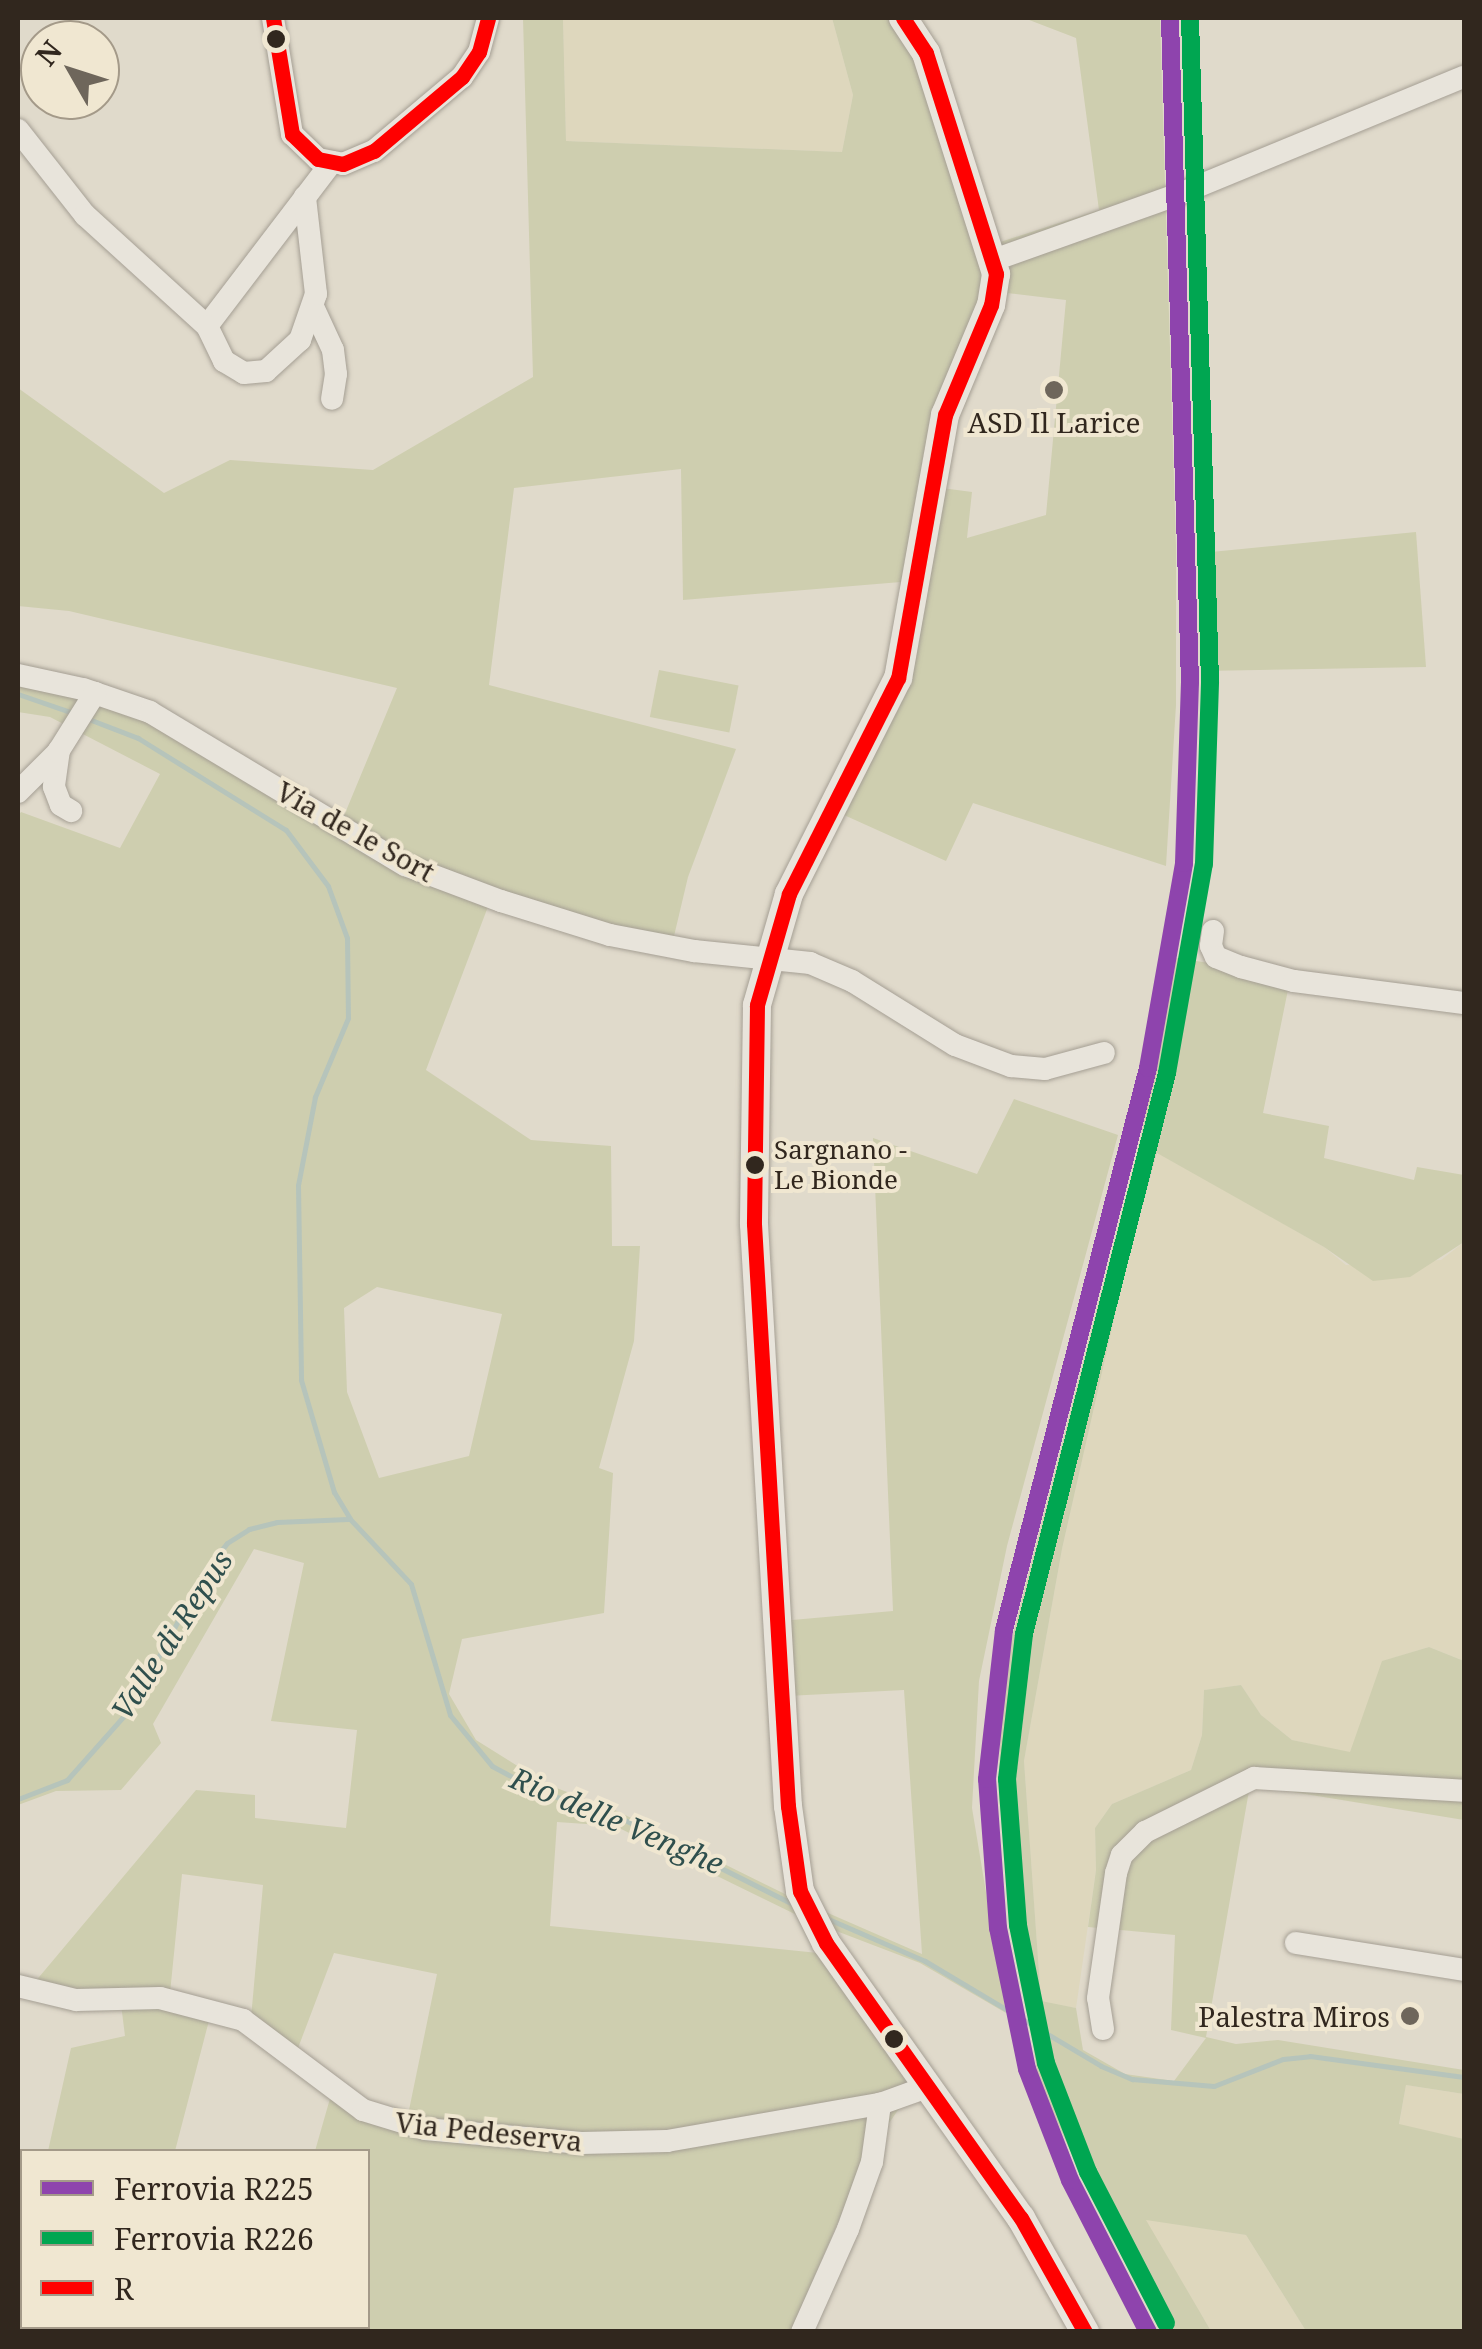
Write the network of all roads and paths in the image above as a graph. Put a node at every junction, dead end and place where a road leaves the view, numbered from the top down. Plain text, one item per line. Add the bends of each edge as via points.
1 (273, 18) edge
2 (488, 18) edge
3 (903, 18) edge
4 (1464, 77) edge
5 (18, 130) edge
6 (332, 162) junction
7 (305, 197) junction
8 (994, 260) junction
9 (314, 309) junction
10 (206, 326) junction
11 (332, 399) dead end
12 (18, 674) edge
13 (91, 700) junction
14 (59, 750) junction
15 (18, 792) edge
16 (71, 811) dead end
17 (1213, 931) dead end
18 (768, 956) junction
19 (1464, 1002) edge
20 (1104, 1053) dead end
21 (1464, 1790) edge
22 (1296, 1944) dead end
23 (1464, 1970) edge
24 (18, 1986) edge
25 (1104, 2029) dead end
26 (930, 2086) junction
27 (880, 2104) junction
28 (802, 2332) edge
29 (1085, 2332) edge

1 - 6 street via 292,134 308,153
2 - 6 street via 480,52 450,88 365,157
3 - 8 street via 926,53
4 - 8 street via 1176,195
5 - 10 street via 85,215
6 - 7 street
7 - 9 street
7 - 10 street
8 - 18 street via 991,306 946,415 898,678 789,894
9 - 10 street via 290,353 254,373 224,361
9 - 11 street via 333,350
12 - 13 street, Via de le Sort
13 - 14 street
13 - 18 street, Via de le Sort via 150,712 404,865 610,934 694,951
14 - 15 street
14 - 16 street via 54,787
17 - 19 street via 1216,957 1294,982
18 - 20 street, Via de le Sort via 832,971 984,1058 1045,1069
18 - 26 street via 754,1054 754,1224 792,1863 809,1912 841,1967
21 - 25 street via 1254,1778 1145,1832 1122,1855 1116,1872 1098,1998
22 - 23 street
24 - 27 street, Via Pedeserva via 76,2000 160,1998 243,2020 363,2110 425,2130 667,2141
26 - 27 street, Via Pedeserva
26 - 29 street via 1021,2218
27 - 28 street via 872,2162

